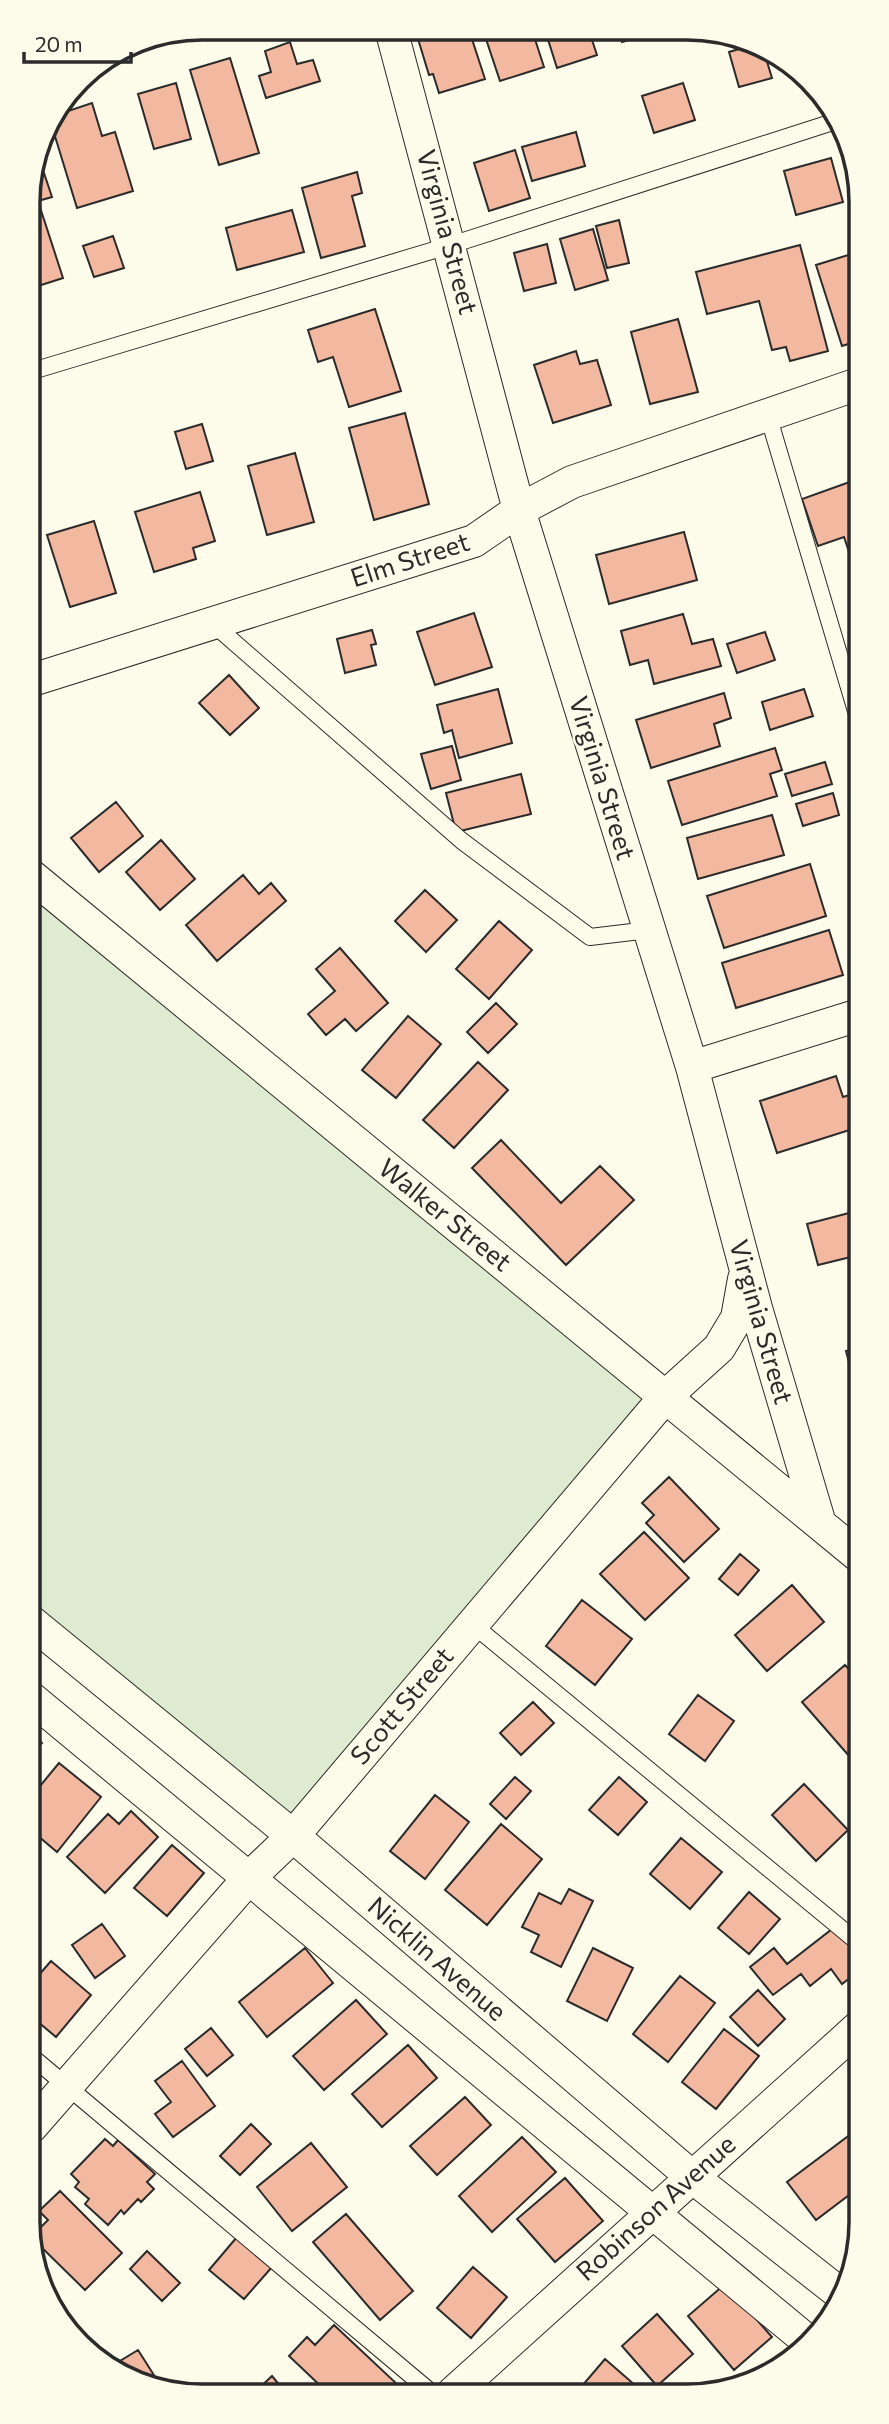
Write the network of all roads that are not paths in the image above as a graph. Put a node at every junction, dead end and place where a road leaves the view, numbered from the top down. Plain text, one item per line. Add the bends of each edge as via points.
1 (394, 41) edge
2 (828, 123) edge
3 (451, 245) junction
4 (41, 368) edge
5 (849, 387) edge
6 (768, 415) junction
7 (519, 510) junction
8 (212, 623) junction
9 (41, 677) edge
10 (849, 682) edge
11 (41, 888) edge
12 (649, 930) junction
13 (849, 1018) edge
14 (692, 1067) junction
15 (745, 1271) junction
16 (666, 1396) junction
17 (820, 1524) junction
18 (848, 1547) edge
19 (472, 1624) junction
20 (40, 1629) edge
21 (40, 1706) edge
22 (293, 1836) junction
23 (248, 1879) junction
24 (848, 1934) edge
25 (848, 2037) edge
26 (40, 2064) edge
27 (68, 2088) junction
28 (40, 2117) edge
29 (691, 2176) junction
30 (651, 2212) junction
31 (834, 2289) edge
32 (802, 2336) edge
33 (421, 2384) edge
34 (463, 2384) edge

1 - 3 street, Virginia Street
2 - 3 lane
3 - 4 lane
3 - 7 street, Virginia Street
5 - 6 street, Elm Street
6 - 7 street, Elm Street via 572,482
6 - 10 lane
7 - 8 street, Elm Street via 474,541
7 - 12 street, Virginia Street
8 - 9 street, Elm Street
8 - 12 lane via 462,841 590,937
11 - 16 street, Walker Street
12 - 14 street, Virginia Street
13 - 14 street
14 - 15 street, Virginia Street
15 - 16 street, Scott Street via 737,1318 719,1348
15 - 17 street, Virginia Street
16 - 17 street, Walker Street
16 - 19 street, Scott Street
17 - 18 street, Walker Street
19 - 22 street, Scott Street
19 - 24 lane
20 - 22 street, Nicklin Avenue
21 - 23 street
22 - 23 street, Scott Street
22 - 29 street, Nicklin Avenue
23 - 27 street, Scott Street
23 - 30 street
25 - 29 street, Robinson Avenue
26 - 27 lane
27 - 28 street, Scott Street
27 - 33 lane
29 - 30 street, Robinson Avenue
29 - 31 street, Nicklin Avenue
30 - 32 street
30 - 34 street, Robinson Avenue

